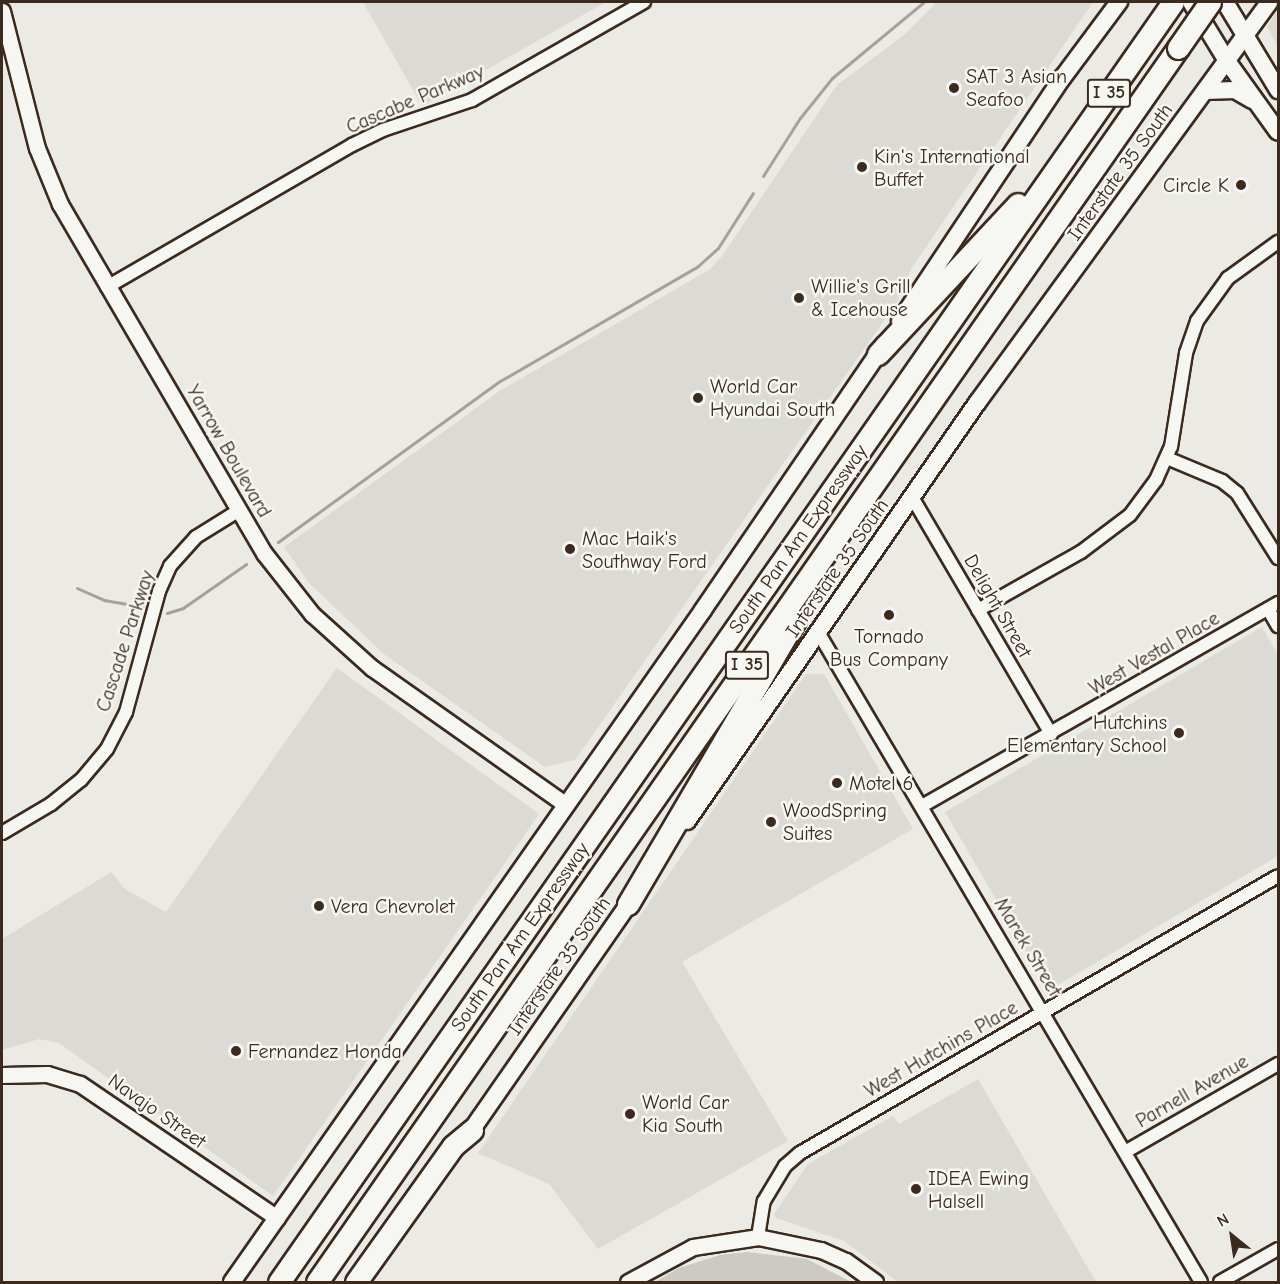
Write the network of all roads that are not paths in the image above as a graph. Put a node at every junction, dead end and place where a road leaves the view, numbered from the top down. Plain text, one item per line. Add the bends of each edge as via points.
1 (644, 2) edge
2 (1119, 2) edge
3 (1173, 2) edge
4 (1191, 2) edge
5 (1210, 2) edge
6 (1225, 2) edge
7 (1269, 2) edge
8 (2, 11) edge
9 (1245, 35) junction
10 (1227, 60) junction
11 (1278, 90) edge
12 (1205, 91) junction
13 (1255, 101) junction
14 (1278, 132) edge
15 (1063, 159) junction
16 (1278, 242) edge
17 (107, 287) junction
18 (878, 354) junction
19 (926, 409) junction
20 (1167, 458) junction
21 (912, 497) junction
22 (238, 511) junction
23 (1278, 558) edge
24 (1273, 606) edge
25 (978, 610) junction
26 (1278, 626) edge
27 (818, 632) junction
28 (1052, 734) junction
29 (565, 804) junction
30 (922, 806) junction
31 (2, 833) edge
32 (1278, 876) edge
33 (628, 904) junction
34 (1043, 1011) junction
35 (1278, 1064) edge
36 (2, 1075) edge
37 (472, 1130) junction
38 (1125, 1152) junction
39 (277, 1218) junction
40 (758, 1237) junction
41 (1278, 1249) edge
42 (232, 1282) edge
43 (279, 1282) edge
44 (317, 1282) edge
45 (356, 1282) edge
46 (367, 1282) edge
47 (628, 1282) edge
48 (875, 1282) edge
49 (1201, 1282) edge
50 (1220, 1282) edge

1 - 17 street, Cascabe Parkway via 472,100 383,130 352,145
2 - 18 main road via 1063,77
3 - 15 highway, South Pan Am Expressway / I 35
4 - 10 main road
5 - 19 highway, South Pan Am Expressway / I 35, bridge
6 - 9 main road
7 - 9 main road, Interstate 35 South
8 - 17 street, Yarrow Boulevard via 42,164
9 - 10 main road, Interstate 35 South
9 - 11 main road
10 - 12 main road, Interstate 35 South
10 - 13 main road
12 - 13 main road via 1235,90
12 - 21 main road, Interstate 35 South
13 - 14 main road
15 - 18 highway
15 - 43 highway, South Pan Am Expressway / I 35
16 - 20 street via 1228,278 1197,321 1186,352
17 - 22 street, Yarrow Boulevard
18 - 29 main road
19 - 33 highway via 876,501 797,615
19 - 44 highway, South Pan Am Expressway / I 35
20 - 23 street via 1222,481 1237,493
20 - 25 street via 1143,499 1107,535
21 - 25 street, Delight Street
21 - 27 main road, Interstate 35 South
22 - 29 street, Yarrow Boulevard via 284,580 348,648
22 - 31 street, Cascade Parkway via 196,537 170,566 159,591 126,712 107,749 81,780 51,804
24 - 26 street
24 - 28 street, West Vestal Place
25 - 28 street, Delight Street
27 - 30 street, Marek Street
27 - 33 main road, Interstate 35 South
28 - 30 street, West Vestal Place
29 - 39 main road
30 - 34 street, Marek Street
32 - 34 street, West Hutchins Place
33 - 37 main road, Interstate 35 South
34 - 38 street, Marek Street
34 - 40 street, West Hutchins Place via 800,1153 785,1166 764,1201
35 - 38 street, Parnell Avenue
36 - 39 street, Navajo Street via 36,1073 80,1084
37 - 45 highway via 453,1146
37 - 46 main road, Interstate 35 South
38 - 49 street, Marek Street
39 - 42 main road
40 - 47 street via 693,1247
40 - 48 street via 821,1250 846,1260
41 - 50 street

